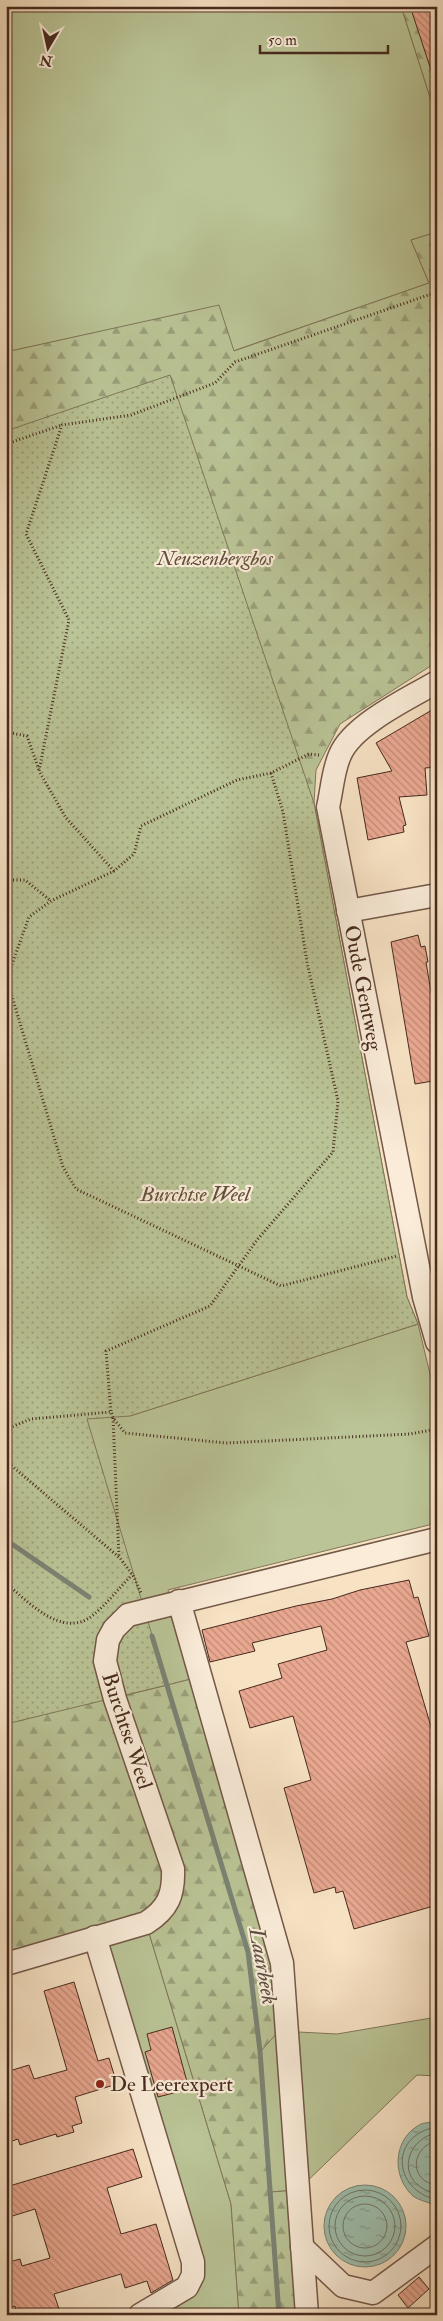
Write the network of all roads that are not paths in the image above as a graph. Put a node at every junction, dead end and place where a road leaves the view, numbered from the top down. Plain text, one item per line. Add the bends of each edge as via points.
1 (437, 682) edge
2 (437, 895) edge
3 (348, 911) junction
4 (437, 1342) edge
5 (437, 1539) edge
6 (179, 1601) junction
7 (95, 1937) junction
8 (6, 1964) edge
9 (437, 2246) edge
10 (302, 2247) junction
11 (140, 2315) edge
12 (307, 2315) edge

1 - 3 street, Oude Gentweg via 374,718 346,744 340,755 328,807
2 - 3 street
3 - 4 street, Oude Gentweg via 424,1297
5 - 6 street, Burchtse Weel
6 - 7 street, Burchtse Weel via 128,1615 114,1628 108,1640 105,1661 173,1869 170,1897 160,1914 146,1923
6 - 10 street via 282,1963
7 - 8 street, Burchtse Weel
7 - 11 street via 193,2262 193,2275 187,2287
9 - 10 street via 374,2292 343,2286
10 - 12 street

